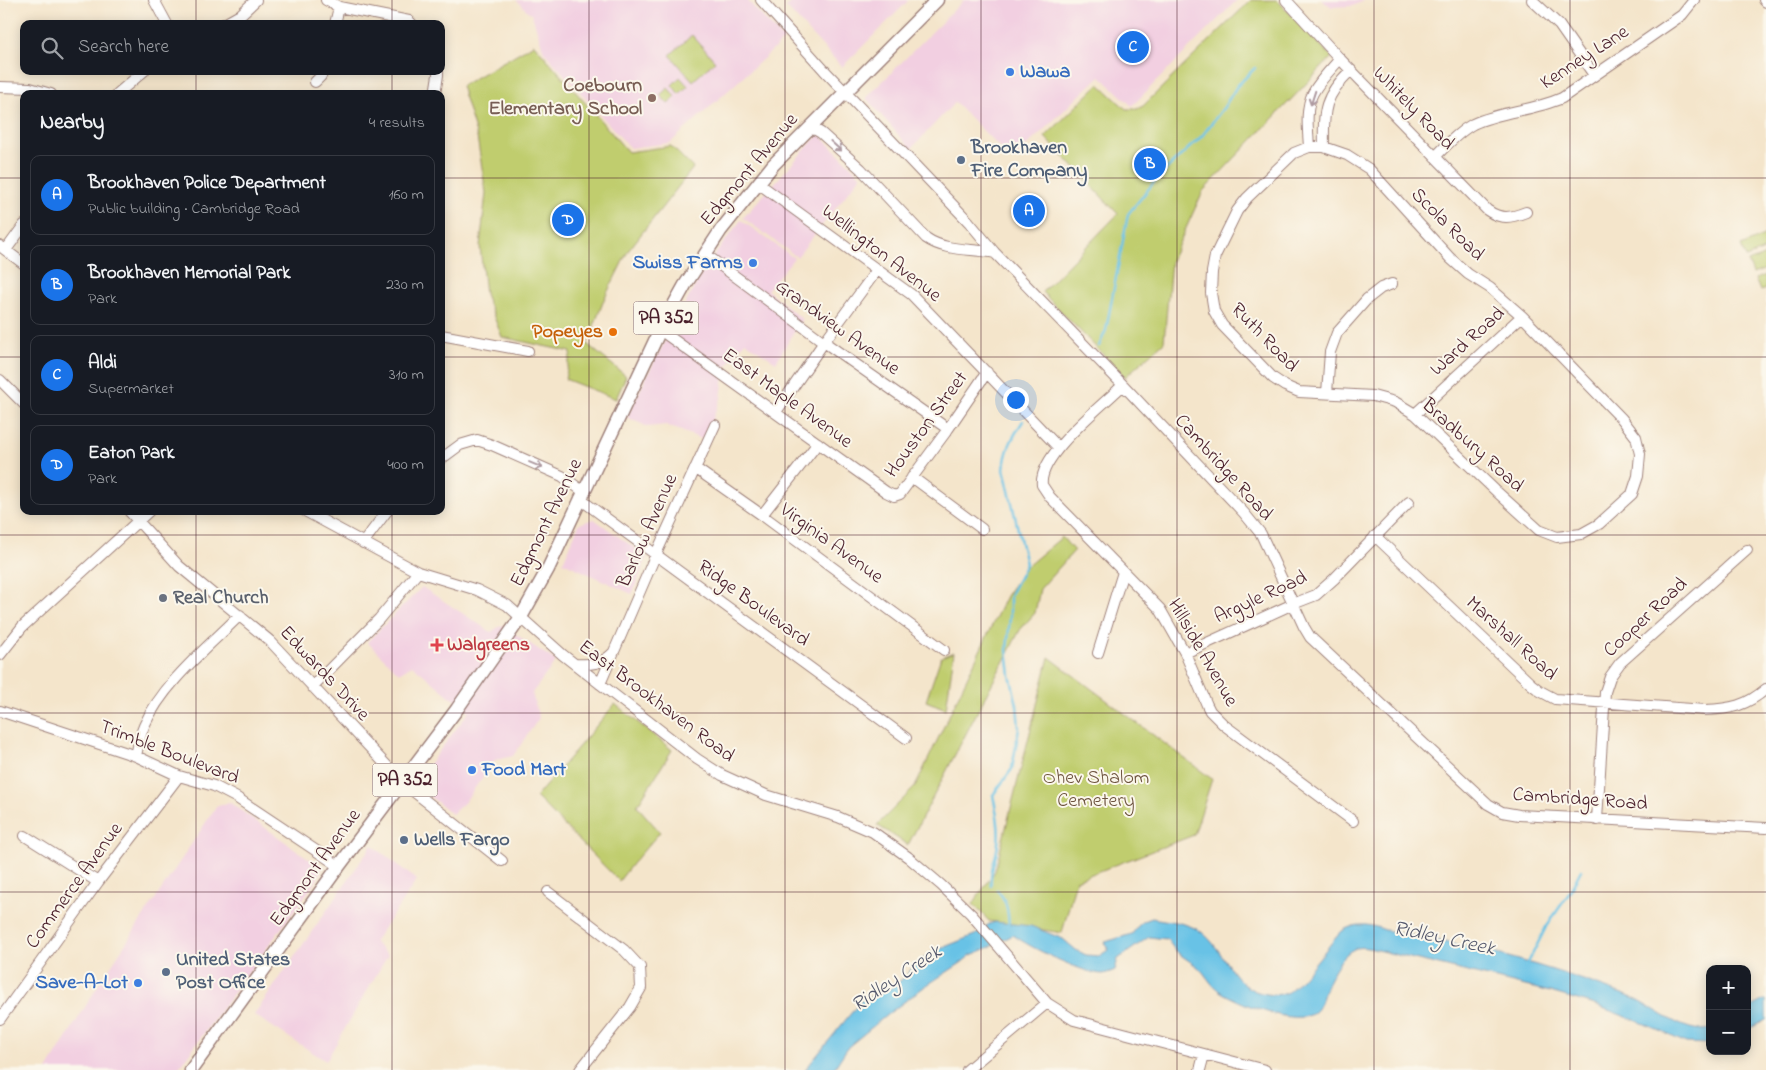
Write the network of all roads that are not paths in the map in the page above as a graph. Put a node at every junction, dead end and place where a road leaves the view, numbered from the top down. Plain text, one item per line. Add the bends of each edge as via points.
1 (154, 0) edge
2 (256, 0) edge
3 (326, 0) edge
4 (761, 0) edge
5 (937, 0) edge
6 (1286, 0) edge
7 (1532, 0) edge
8 (1694, 0) edge
9 (339, 7) junction
10 (165, 20) edge
11 (231, 20) edge
12 (336, 20) edge
13 (404, 20) edge
14 (1340, 59) junction
15 (1351, 70) junction
16 (139, 75) edge
17 (321, 75) edge
18 (438, 75) edge
19 (1594, 75) junction
20 (315, 82) dead end
21 (0, 87) edge
22 (37, 90) edge
23 (122, 90) edge
24 (436, 90) edge
25 (845, 92) junction
26 (808, 129) junction
27 (1309, 147) junction
28 (1324, 147) junction
29 (1435, 157) junction
30 (758, 183) junction
31 (1526, 212) dead end
32 (20, 229) edge
33 (3, 248) edge
34 (995, 253) junction
35 (705, 254) junction
36 (20, 261) edge
37 (877, 270) junction
38 (1392, 284) dead end
39 (1522, 316) junction
40 (660, 330) junction
41 (445, 336) edge
42 (824, 342) junction
43 (528, 350) dead end
44 (987, 372) junction
45 (0, 380) edge
46 (1123, 385) junction
47 (1327, 394) junction
48 (20, 400) edge
49 (776, 412) junction
50 (1415, 414) junction
51 (716, 425) dead end
52 (948, 429) junction
53 (818, 444) junction
54 (1058, 447) junction
55 (445, 456) edge
56 (695, 468) junction
57 (912, 478) junction
58 (582, 495) junction
59 (894, 496) joint
60 (1409, 502) dead end
61 (133, 515) edge
62 (145, 515) edge
63 (312, 515) edge
64 (385, 515) edge
65 (762, 515) junction
66 (139, 522) junction
67 (982, 529) dead end
68 (1375, 536) junction
69 (1557, 537) joint
70 (363, 543) junction
71 (1747, 550) dead end
72 (656, 554) junction
73 (418, 572) junction
74 (1123, 572) junction
75 (1293, 604) junction
76 (240, 615) junction
77 (521, 617) junction
78 (944, 650) dead end
79 (613, 652) junction
80 (1098, 653) dead end
81 (1185, 653) junction
82 (0, 655) edge
83 (575, 663) junction
84 (600, 684) junction
85 (312, 687) junction
86 (1766, 689) edge
87 (1604, 702) junction
88 (0, 711) edge
89 (906, 738) dead end
90 (136, 756) junction
91 (180, 776) junction
92 (403, 783) junction
93 (1597, 820) junction
94 (1353, 821) dead end
95 (1766, 828) edge
96 (25, 836) dead end
97 (502, 861) dead end
98 (339, 866) junction
99 (98, 882) junction
100 (548, 892) dead end
101 (1047, 1003) junction
102 (0, 1018) edge
103 (1204, 1055) junction
104 (191, 1070) edge
105 (580, 1070) edge
106 (967, 1070) edge
107 (1200, 1070) edge
108 (1265, 1070) edge

1 - 10 street
2 - 11 street
3 - 9 street
4 - 25 street, Cambridge Road
5 - 25 main road, Edgmont Avenue / PA 352
6 - 14 street, Whitely Road
7 - 19 street via 1559,25
8 - 19 street, Kenney Lane via 1682,15
9 - 12 street
9 - 13 street
14 - 15 street, Whitely Road
14 -> 27 street via 1312,94 1308,115
15 - 28 street via 1336,85 1328,100 1323,120
15 - 29 street, Whitely Road
16 - 23 street
17 - 20 street
18 - 24 street
19 - 29 street, Kenney Lane via 1562,98 1473,125 1456,136
21 - 22 street
25 - 26 main road, Edgmont Avenue / PA 352
25 - 34 street, Cambridge Road
26 - 30 main road, Edgmont Avenue / PA 352
26 -> 34 street via 822,132 932,242
27 - 28 street, Ruth Road
27 - 47 street, Ruth Road via 1294,153 1246,198 1215,256 1211,293 1214,311 1222,325 1273,378 1299,392
28 - 39 street, Scola Road via 1347,155 1369,169 1450,258
29 - 31 street, Whitely Road via 1492,213 1507,218
30 - 35 main road, Edgmont Avenue / PA 352
30 - 37 street, Wellington Avenue
32 - 33 street
33 - 36 street
34 - 46 street, Cambridge Road
35 - 40 main road, Edgmont Avenue / PA 352
35 - 42 street, Grandview Avenue
37 - 42 street
37 - 44 street, Wellington Avenue via 912,295
38 - 47 street via 1367,298 1337,333 1330,352
39 - 50 street, Ward Road
39 - 69 street, Scola Road via 1622,419 1636,437 1640,454 1632,494 1598,524 1581,534
40 - 49 street, East Maple Avenue
40 - 58 main road, Edgmont Avenue / PA 352
41 - 43 street
42 - 49 street
42 - 52 street, Grandview Avenue
44 - 52 street, Houston Street
44 - 54 street, Wellington Avenue
45 - 48 street
46 - 54 street
46 - 75 street, Cambridge Road via 1261,534
47 - 50 street, Bradbury Road via 1373,396 1394,402
49 - 53 street, East Maple Avenue
50 - 69 street, Bradbury Road via 1539,530
51 - 56 street, Barlow Avenue
52 - 57 street, Houston Street
53 - 59 street, East Maple Avenue
53 - 65 street
54 - 74 street, Hillside Avenue via 1046,465 1042,485
55 -> 58 street, Ridge Boulevard via 460,445 476,440 562,476
56 - 65 street, Virginia Avenue
56 - 72 street, Barlow Avenue
57 - 59 street, Houston Street via 900,494
57 - 67 street
58 - 72 street, Ridge Boulevard
58 - 77 main road, Edgmont Avenue / PA 352 via 548,569
60 - 68 street, Argyle Road
61 - 66 street, Edwards Drive
62 - 66 street
63 - 70 street, East Brookhaven Road
64 - 70 street
65 - 78 street, Virginia Avenue
66 - 76 street, Edwards Drive via 179,566
66 - 82 street via 22,627
68 - 75 street, Argyle Road via 1316,595
68 - 87 street, Marshall Road via 1540,691 1556,699
70 - 73 street, East Brookhaven Road
71 - 87 street, Cooper Road via 1614,669 1606,684
72 - 79 street, Barlow Avenue
72 - 89 street, Ridge Boulevard
73 - 77 street, East Brookhaven Road via 487,594
73 - 85 street via 379,619
74 - 80 street
74 - 81 street, Hillside Avenue via 1160,609
75 - 81 street, Argyle Road
75 - 93 street, Cambridge Road via 1304,627 1320,648 1488,804 1511,814
76 - 85 street, Edwards Drive via 270,641
76 - 90 street via 158,700 143,727
77 - 83 street, East Brookhaven Road
77 - 92 main road, Edgmont Avenue / PA 352
79 - 83 street via 597,663
79 - 84 street, Barlow Avenue
81 - 94 street, Hillside Avenue via 1207,705 1216,717
83 - 84 street, East Brookhaven Road
84 - 101 street, East Brookhaven Road via 722,775 766,795 838,817 873,832 941,884
85 - 92 street, Edwards Drive
86 - 87 street, Marshall Road via 1744,704 1726,709
87 - 93 street, Cooper Road
88 - 90 street, Trimble Boulevard
90 - 91 street, Trimble Boulevard
91 - 98 street, Trimble Boulevard via 214,786 237,798
91 - 99 street, Commerce Avenue
92 - 97 street, Edwards Drive
92 - 98 main road, Edgmont Avenue / PA 352
93 - 95 street, Cambridge Road
96 - 99 street
98 - 104 main road, Edgmont Avenue / PA 352
99 - 102 street, Commerce Avenue
100 - 105 street via 624,950 640,968 640,988 630,1007
101 - 103 street, East Brookhaven Road via 1074,1020
101 - 106 street
103 - 107 street
103 - 108 street, East Brookhaven Road

